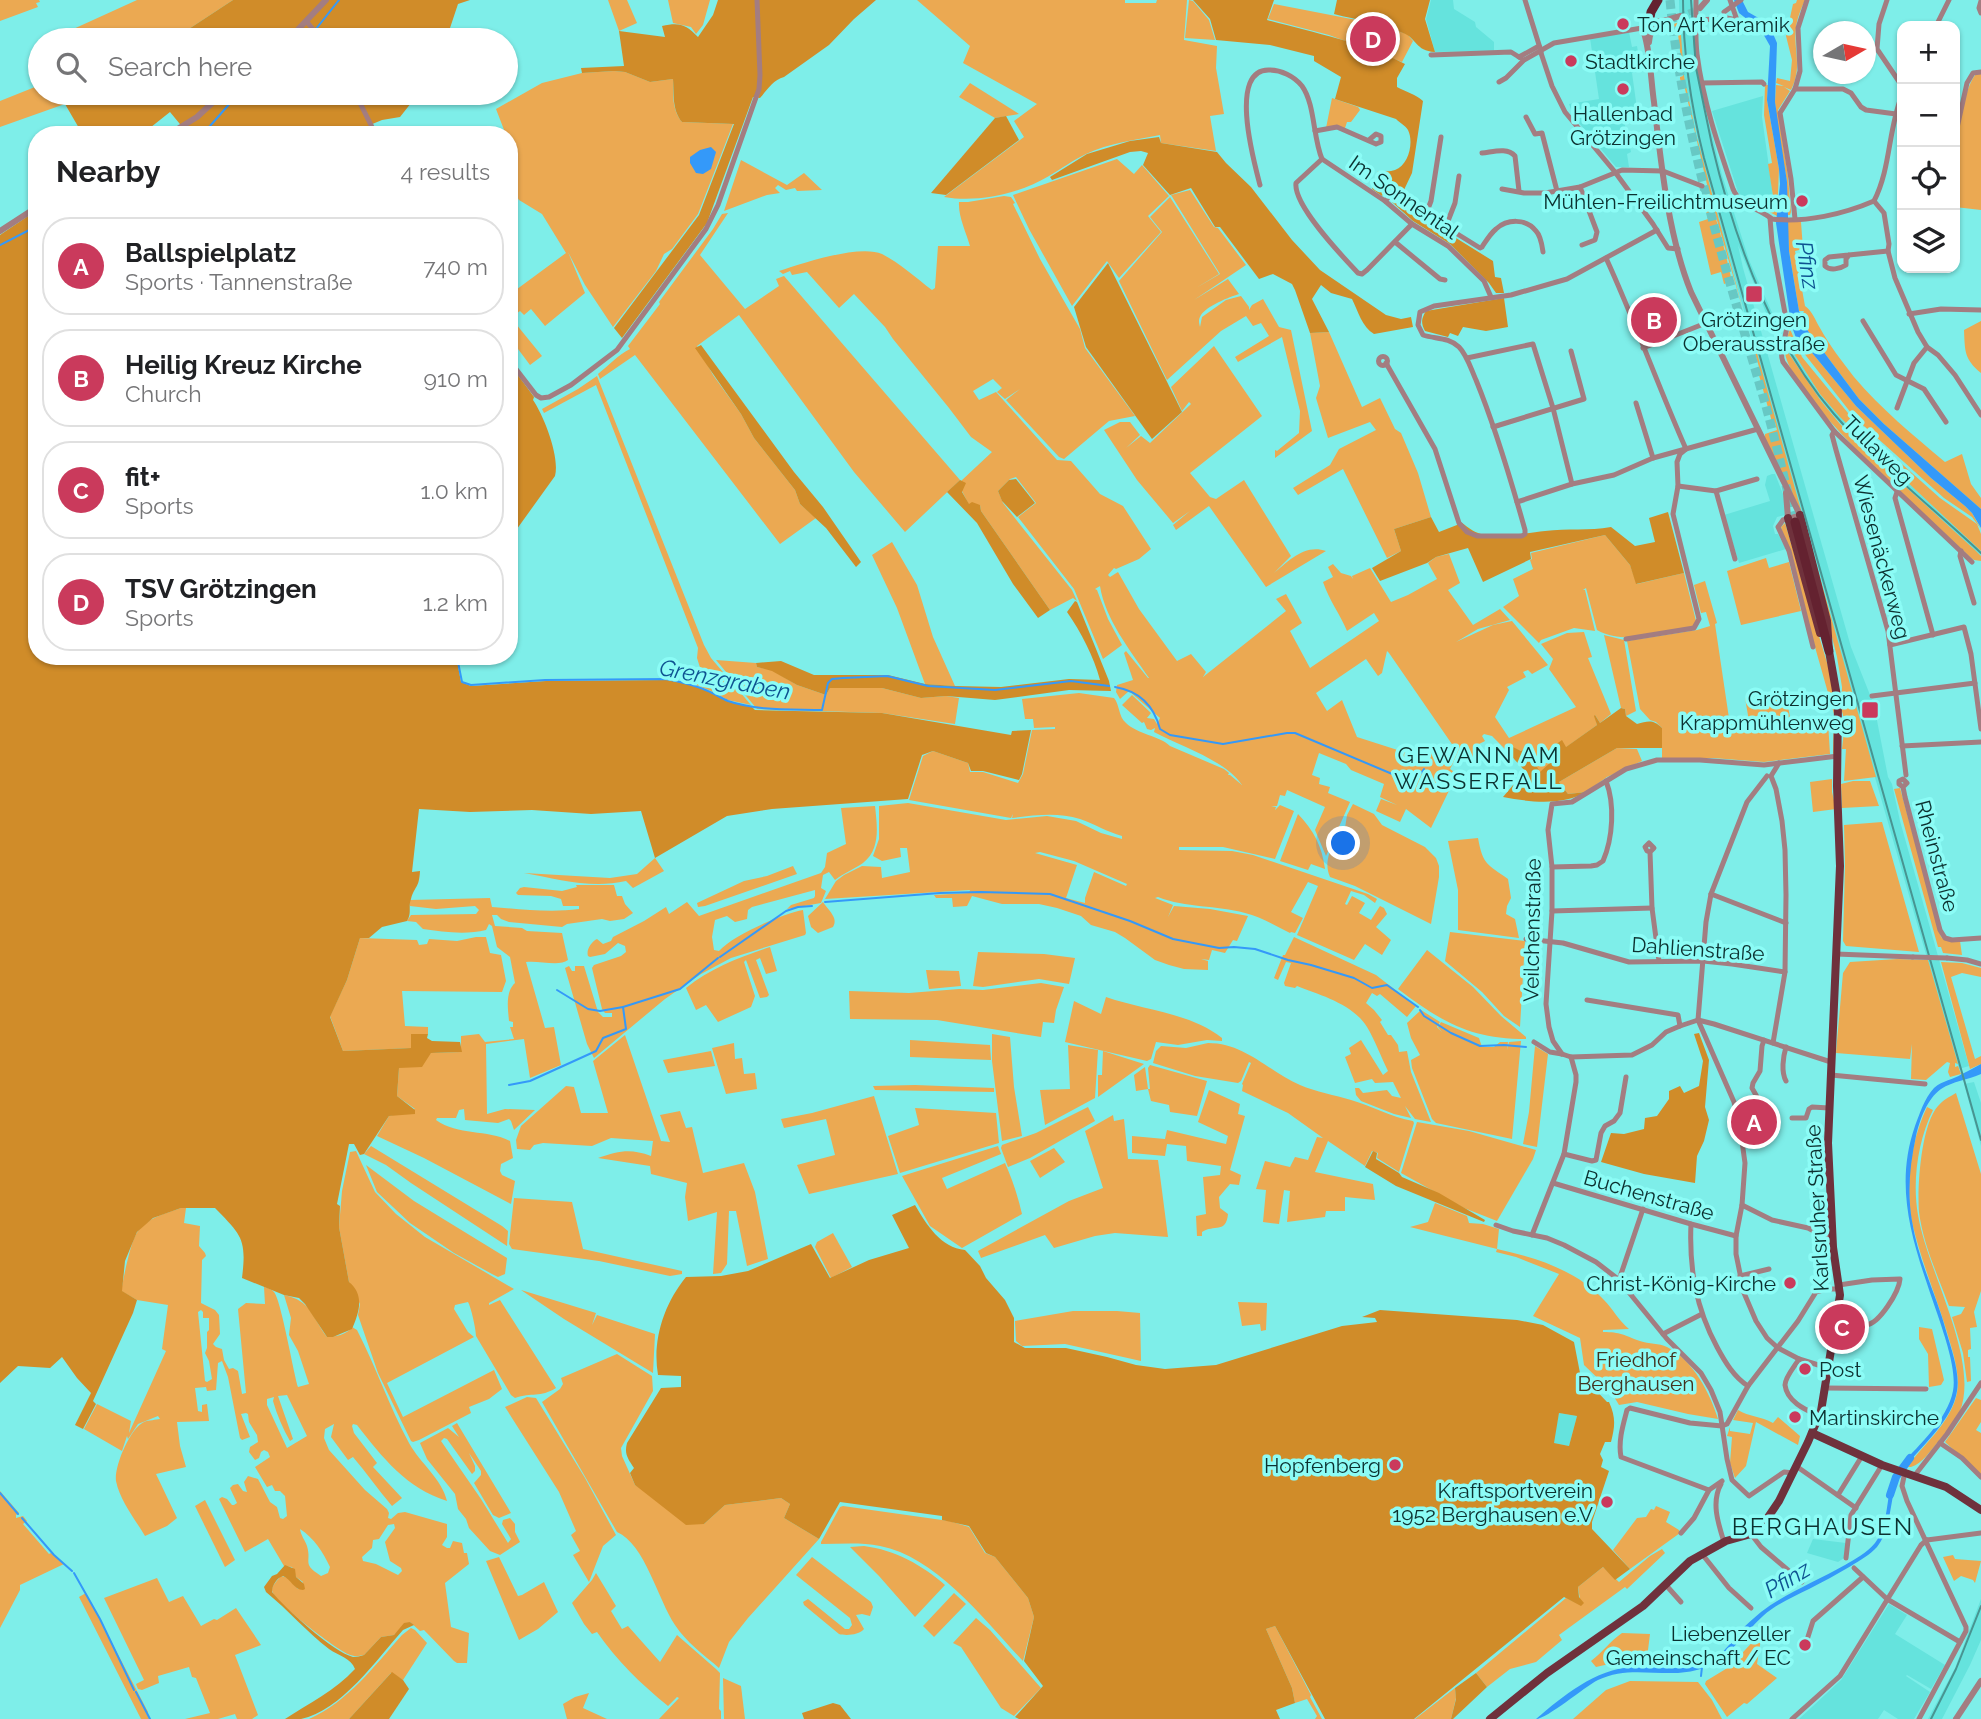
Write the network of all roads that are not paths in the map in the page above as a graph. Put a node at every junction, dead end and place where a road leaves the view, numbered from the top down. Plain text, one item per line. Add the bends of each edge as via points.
1 (327, 0) edge
2 (757, 0) edge
3 (1525, 0) edge
4 (1696, 0) edge
5 (1707, 0) edge
6 (1741, 0) edge
7 (1807, 0) edge
8 (1887, 0) edge
9 (1949, 0) edge
10 (1981, 1) edge
11 (1653, 2) edge
12 (1732, 4) edge
13 (1700, 8) tunnel mouth
14 (1981, 13) edge
15 (1725, 14) junction
16 (1680, 16) tunnel mouth
17 (1665, 20) junction
18 (1700, 20) dead end
19 (1938, 21) edge
20 (309, 25) junction
21 (1647, 27) junction
22 (305, 28) edge
23 (312, 28) edge
24 (1540, 49) junction
25 (1431, 55) dead end
26 (1521, 58) junction
27 (1981, 72) edge
28 (1499, 82) dead end
29 (1701, 83) junction
30 (1764, 84) dead end
31 (1901, 84) edge
32 (1795, 89) junction
33 (210, 105) edge
34 (361, 105) edge
35 (1897, 111) edge
36 (1896, 114) junction
37 (1960, 114) edge
38 (1526, 117) dead end
39 (183, 126) edge
40 (372, 126) edge
41 (1314, 131) junction
42 (1441, 136) dead end
43 (1369, 140) dead end
44 (1482, 153) dead end
45 (1322, 159) junction
46 (1662, 171) junction
47 (1615, 172) junction
48 (1459, 176) dead end
49 (1260, 185) dead end
50 (1702, 186) dead end
51 (1580, 187) junction
52 (1502, 189) dead end
53 (1519, 191) junction
54 (1557, 191) junction
55 (1385, 201) junction
56 (1874, 201) junction
57 (28, 213) edge
58 (1426, 214) junction
59 (1772, 219) junction
60 (1793, 219) junction
61 (1412, 223) junction
62 (1446, 226) junction
63 (1657, 230) junction
64 (0, 231) edge
65 (1395, 242) junction
66 (1582, 245) dead end
67 (1678, 249) junction
68 (1888, 251) junction
69 (1543, 252) dead end
70 (1849, 255) dead end
71 (1606, 258) junction
72 (1445, 280) dead end
73 (1491, 297) junction
74 (1981, 310) edge
75 (1909, 314) junction
76 (1863, 321) dead end
77 (1706, 323) junction
78 (1737, 342) dead end
79 (1927, 347) junction
80 (1643, 348) junction
81 (1719, 349) junction
82 (1571, 352) dead end
83 (1466, 358) junction
84 (1386, 363) dead end
85 (518, 372) edge
86 (1907, 380) junction
87 (1636, 403) dead end
88 (1553, 408) junction
89 (1897, 408) dead end
90 (1981, 415) edge
91 (1946, 422) dead end
92 (1493, 427) junction
93 (1758, 429) junction
94 (1834, 431) junction
95 (1686, 449) junction
96 (1653, 458) junction
97 (1757, 479) dead end
98 (1572, 484) junction
99 (1678, 486) junction
100 (1786, 488) junction
101 (1716, 491) junction
102 (1897, 492) junction
103 (1517, 502) junction
104 (1794, 518) junction
105 (1961, 551) junction
106 (1735, 559) dead end
107 (1972, 562) dead end
108 (1974, 603) dead end
109 (1933, 635) junction
110 (1626, 639) dead end
111 (1890, 645) junction
112 (1812, 647) dead end
113 (1829, 651) joint
114 (1975, 683) junction
115 (1896, 693) junction
116 (1872, 696) dead end
117 (1981, 729) edge
118 (1981, 742) edge
119 (1902, 746) junction
120 (1838, 757) junction
121 (1779, 763) junction
122 (1764, 765) junction
123 (1906, 775) dead end
124 (1769, 776) junction
125 (1606, 781) junction
126 (1903, 787) dead end
127 (1650, 852) dead end
128 (1552, 867) junction
129 (1711, 894) junction
130 (1652, 908) junction
131 (1552, 911) junction
132 (1786, 923) junction
133 (1981, 938) edge
134 (1526, 939) dead end
135 (1550, 942) junction
136 (1836, 954) junction
137 (1659, 961) junction
138 (1703, 961) junction
139 (1981, 964) edge
140 (1785, 972) junction
141 (1587, 1000) dead end
142 (1678, 1015) junction
143 (1686, 1016) dead end
144 (1698, 1020) junction
145 (1679, 1026) junction
146 (1764, 1040) junction
147 (1553, 1041) junction
148 (1534, 1042) dead end
149 (1773, 1043) junction
150 (1540, 1046) junction
151 (1786, 1047) junction
152 (1562, 1054) junction
153 (1571, 1057) junction
154 (1831, 1062) junction
155 (1831, 1075) junction
156 (1626, 1077) dead end
157 (1786, 1080) dead end
158 (1925, 1084) dead end
159 (1760, 1104) dead end
160 (1829, 1108) junction
161 (1792, 1118) dead end
162 (1564, 1154) junction
163 (1553, 1183) junction
164 (1742, 1205) junction
165 (1643, 1209) junction
166 (1691, 1224) junction
167 (1496, 1225) dead end
168 (1532, 1235) junction
169 (1737, 1236) junction
170 (1832, 1237) junction
171 (1769, 1269) dead end
172 (1740, 1276) junction
173 (1618, 1279) junction
174 (1839, 1287) junction
175 (1702, 1314) junction
176 (1837, 1320) junction
177 (1663, 1334) junction
178 (1778, 1348) junction
179 (1799, 1359) junction
180 (1828, 1368) junction
181 (1981, 1383) edge
182 (1748, 1386) junction
183 (1825, 1388) junction
184 (1926, 1389) dead end
185 (1819, 1416) junction
186 (1722, 1426) junction
187 (1812, 1433) junction
188 (1940, 1443) junction
189 (1862, 1457) junction
190 (1882, 1465) junction
191 (1728, 1467) junction
192 (1795, 1470) junction
193 (1910, 1474) junction
194 (1981, 1477) edge
195 (1732, 1480) junction
196 (1722, 1481) junction
197 (1709, 1490) junction
198 (1838, 1495) junction
199 (1856, 1508) junction
200 (1981, 1510) edge
201 (1981, 1532) edge
202 (1681, 1533) dead end
203 (1751, 1534) junction
204 (1927, 1540) junction
205 (1724, 1542) junction
206 (1702, 1554) junction
207 (1846, 1558) dead end
208 (1854, 1568) dead end
209 (1863, 1577) junction
210 (1801, 1582) dead end
211 (1665, 1584) junction
212 (1886, 1599) junction
213 (1681, 1602) dead end
214 (1751, 1608) dead end
215 (1960, 1642) junction
216 (1806, 1643) dead end
217 (1981, 1681) edge
218 (1490, 1719) edge
219 (1792, 1719) edge
220 (1919, 1719) edge
221 (1956, 1719) edge

1 - 20 street
2 - 85 street via 759,89 706,229 619,347 579,380 541,398
3 - 24 street
4 - 29 street
5 - 13 street
6 - 12 street
7 - 32 street via 1798,28 1800,66
8 - 31 street via 1877,49
9 - 19 street
10 - 14 street
11 - 17 street via 1655,15
11 - 21 highway
12 - 15 street
12 - 15 street via 1737,20
15 - 18 street
16 - 17 street
17 - 21 street
20 - 22 street
20 - 23 street
21 - 26 street via 1554,43
21 - 46 street
24 - 26 street
24 - 47 street via 1559,103
25 - 26 street via 1511,52
26 - 28 street
27 - 37 street via 1973,73 1967,83
29 - 30 street
29 - 59 street via 1736,196
32 - 36 street via 1843,89 1866,110
32 - 60 street via 1780,113
33 - 39 street
34 - 40 street
35 - 36 street
36 - 56 street via 1884,178
38 - 54 street via 1535,134 1542,133
41 - 43 street via 1337,127
41 - 45 street
41 - 49 street via 1307,96 1296,80 1279,71 1254,74 1246,104
42 - 58 street
44 - 53 street via 1512,152
45 - 55 street, Im Sonnental
45 - 65 street via 1295,187 1333,246 1360,274
46 - 47 street
46 - 50 street
46 - 67 street
47 - 51 street
47 - 63 street
48 - 62 street
51 - 54 street
51 - 66 street via 1597,232 1595,240
52 - 53 street
53 - 54 street
55 - 58 street via 1398,192
55 - 61 street, Im Sonnental
56 - 60 street via 1841,213
56 - 68 street via 1884,213
57 - 64 street
58 - 62 street
59 - 60 street
59 - 94 street, Tullaweg via 1787,324 1783,362
61 - 65 street
61 - 73 street, Im Sonnental via 1448,246 1484,281
62 - 69 street via 1480,248 1503,224 1527,223 1536,231
63 - 67 street via 1668,248
63 - 71 street
65 - 72 street
67 - 77 street
68 - 70 street
68 - 75 street
71 - 73 street via 1567,279
71 - 80 street
73 - 83 street via 1419,312 1423,335 1452,342
74 - 75 street
75 - 79 street
76 - 86 street via 1896,375
77 - 80 street
77 - 81 street
78 - 81 street
79 - 86 street via 1913,363
79 - 90 street via 1955,375
80 - 95 street
81 - 93 street
82 - 88 street via 1584,399
83 - 88 street via 1534,344
83 - 92 street
84 - 103 street via 1434,449 1463,528 1477,536 1525,534
86 - 89 street
86 - 91 street via 1924,389
87 - 96 street
88 - 92 street
88 - 98 street
92 - 103 street
93 - 95 street
93 - 100 street
94 - 102 street, Tullaweg
94 - 111 street, Wiesenäckerweg
95 - 96 street
95 - 99 street via 1676,463
96 - 98 street via 1614,475
97 - 101 street
98 - 103 street
99 - 101 street
99 - 110 street via 1673,514 1698,622 1694,628
100 - 104 street
100 - 104 street
101 - 106 street
102 - 105 street, Tullaweg
102 - 109 street
104 - 112 street via 1780,523 1779,532
104 - 113 highway
105 - 107 street, Tullaweg
105 - 108 street
109 - 111 street
109 - 114 street via 1965,627
111 - 115 street, Wiesenäckerweg
113 - 120 main road, Karlsruher Straße via 1838,695
114 - 115 street
114 - 117 street
115 - 116 street
115 - 119 street, Wiesenäckerweg
118 - 119 street
119 - 123 street, Wiesenäckerweg
120 - 121 street
120 - 136 main road, Karlsruher Straße
121 - 122 street
121 - 124 street
122 - 124 street
122 - 125 street via 1665,759 1634,766
124 - 129 street via 1747,803
124 - 132 street via 1776,789 1785,850
125 - 128 street, Veilchenstraße via 1572,802 1552,804 1548,830
125 - 128 street via 1611,827 1602,861 1591,866
126 - 133 street, Rheinstraße via 1940,930 1952,940
127 - 130 street
128 - 131 street, Veilchenstraße
129 - 132 street
129 - 138 street
130 - 131 street
130 - 137 street
131 - 135 street, Veilchenstraße
132 - 140 street
134 - 135 street, Dahlienstraße
135 - 137 street, Dahlienstraße via 1629,962
135 - 147 street, Veilchenstraße via 1546,1004
136 - 139 street, bridge via 1947,958
136 - 154 main road, Karlsruher Straße
137 - 138 street, Dahlienstraße
138 - 140 street, Dahlienstraße
138 - 144 street
140 - 149 street
141 - 142 street
142 - 143 street
142 - 145 street
144 - 145 street
144 - 146 street
144 - 164 street via 1738,1114 1745,1163
145 - 153 street via 1632,1055
146 - 149 street
146 - 159 street via 1760,1071 1752,1088
147 - 150 street
147 - 152 street, Veilchenstraße
148 - 150 street
149 - 151 street
150 - 152 street
151 - 154 street
151 - 157 street
152 - 153 street
153 - 162 street via 1576,1082
154 - 155 main road, Karlsruher Straße
155 - 158 street
155 - 160 main road, Karlsruher Straße
156 - 162 street via 1620,1113 1601,1133 1595,1161
160 - 161 street via 1812,1107 1806,1118
160 - 170 main road, Karlsruher Straße
162 - 163 street
163 - 165 street, Buchenstraße
163 - 168 street
164 - 169 street
164 - 170 street via 1772,1220
165 - 166 street, Buchenstraße
165 - 173 street
166 - 169 street, Buchenstraße
166 - 175 street via 1691,1264
167 - 168 street
168 - 173 street via 1564,1245
169 - 172 street
170 - 174 main road, Karlsruher Straße
171 - 172 street
172 - 178 street via 1756,1321
173 - 177 street
174 - 176 main road, Karlsruher Straße
174 - 176 street via 1900,1279 1890,1303 1875,1321 1867,1325
174 - 178 street via 1816,1292
175 - 177 street
175 - 182 street via 1725,1362
176 - 180 main road, Karlsruher Straße
177 - 186 street via 1701,1373 1717,1403
178 - 179 street
178 - 182 street
179 - 180 street
179 - 185 street via 1786,1386 1796,1404
180 - 183 main road, Karlsruher Straße
181 - 188 street
182 - 186 street
183 - 184 street
183 - 185 main road, Karlsruher Straße
185 - 187 main road, Karlsruher Straße
186 - 191 street
186 - 197 street via 1630,1408 1620,1444 1621,1457
187 - 189 main road
187 - 192 main road, Karlsruher Straße
188 - 193 street
188 - 194 street
189 - 190 main road
189 - 198 street
190 - 193 main road
190 - 199 street
191 - 195 street
191 - 196 street
192 - 195 street via 1784,1472 1749,1496
192 - 198 street
192 - 203 main road, Karlsruher Straße via 1768,1520
193 - 200 main road via 1946,1487
193 - 204 street via 1902,1483
195 - 196 street
196 - 197 street
196 - 205 street via 1716,1505
197 - 202 street
198 - 199 street
199 - 207 street via 1851,1515
201 - 204 street
203 - 205 main road
203 - 210 street
204 - 212 street
204 - 215 street via 1966,1627
205 - 206 main road
206 - 211 main road
206 - 214 street
208 - 209 street
209 - 212 street
209 - 216 street via 1812,1621
211 - 213 street
211 - 218 main road via 1643,1606
212 - 215 street
212 - 219 street via 1840,1676
215 - 220 street
217 - 221 street

